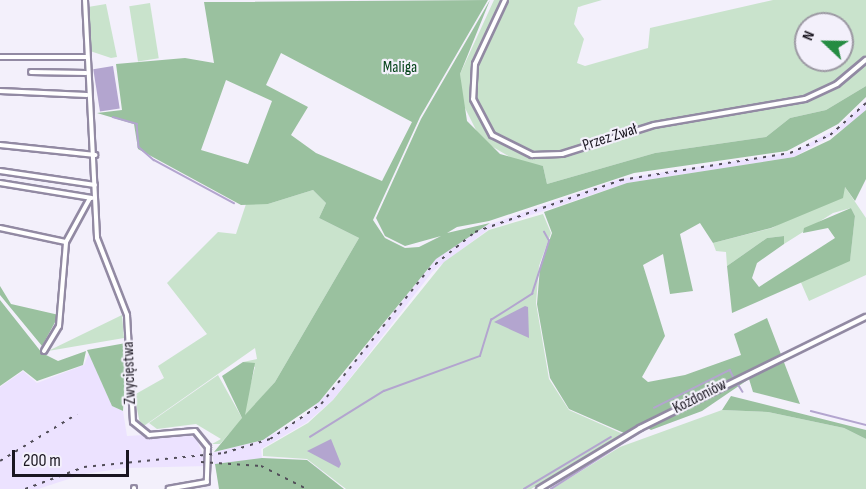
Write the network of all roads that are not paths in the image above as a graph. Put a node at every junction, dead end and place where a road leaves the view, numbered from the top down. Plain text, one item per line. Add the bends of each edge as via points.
1 (85, 0) edge
2 (505, 0) edge
3 (0, 57) edge
4 (87, 57) junction
5 (866, 60) edge
6 (31, 72) dead end
7 (86, 73) junction
8 (0, 91) edge
9 (87, 95) junction
10 (0, 145) edge
11 (95, 155) junction
12 (0, 171) edge
13 (0, 183) edge
14 (95, 184) junction
15 (93, 198) junction
16 (0, 228) edge
17 (66, 242) junction
18 (866, 317) edge
19 (44, 351) dead end
20 (169, 489) edge
21 (539, 489) edge

1 - 4 street, Zwycięstwa
2 - 5 street, Przez Zwał via 476,64 473,99 492,135 532,155 565,153 654,125 805,99 837,84
3 - 4 street
4 - 7 street, Zwycięstwa
6 - 7 street
7 - 9 street, Zwycięstwa
8 - 9 street
9 - 11 street, Zwycięstwa
10 - 11 street
11 - 14 street, Zwycięstwa
12 - 14 street
13 - 15 street
14 - 15 street, Zwycięstwa
15 - 17 street
15 - 20 street, Zwycięstwa via 100,253 128,321 134,424 149,435 194,430 208,447 207,482
16 - 17 street
17 - 19 street via 59,326
18 - 21 street, Kożdoniów via 640,428

